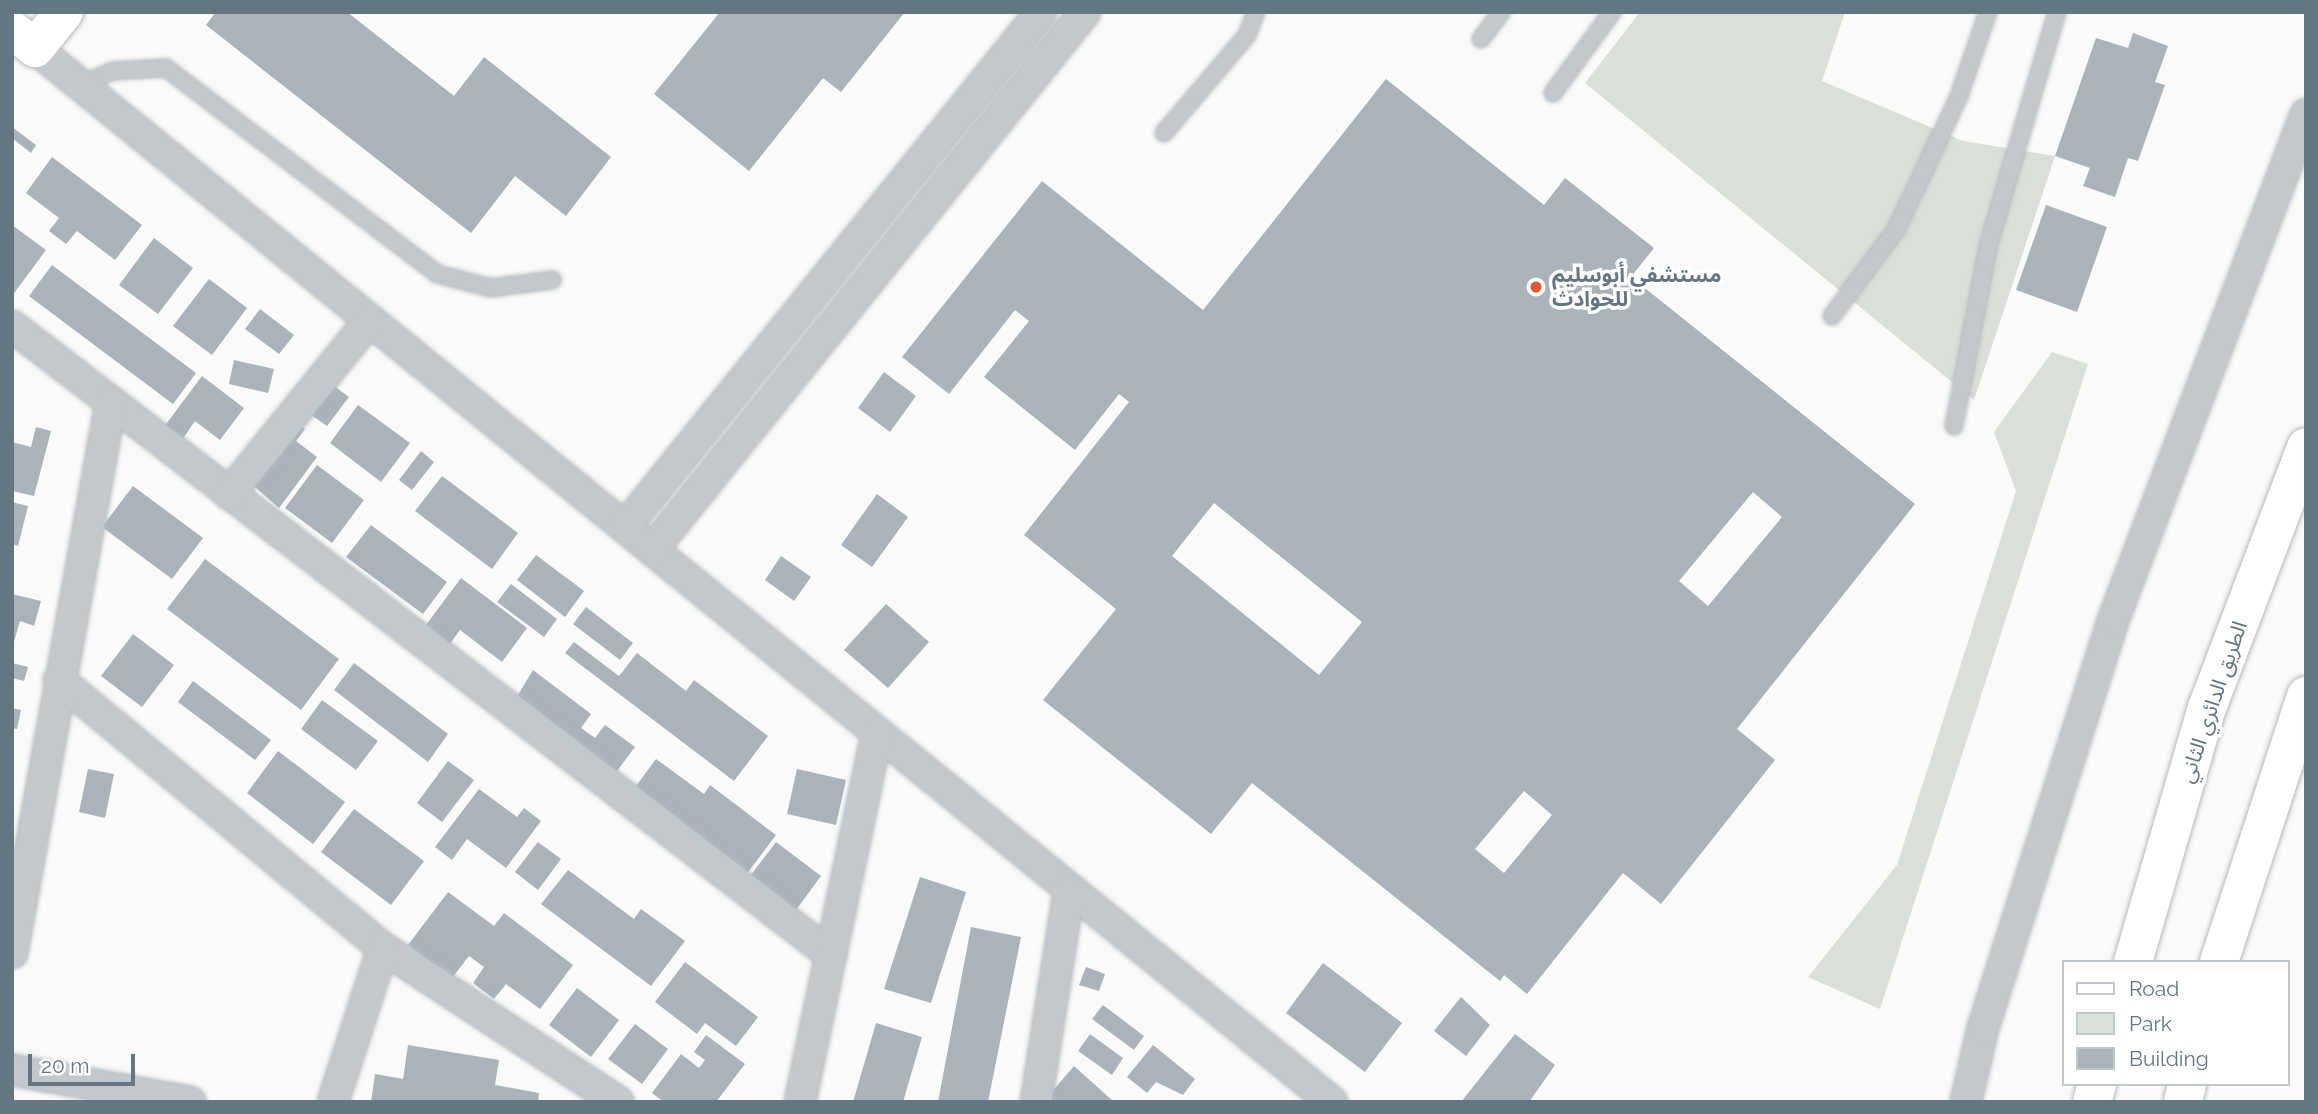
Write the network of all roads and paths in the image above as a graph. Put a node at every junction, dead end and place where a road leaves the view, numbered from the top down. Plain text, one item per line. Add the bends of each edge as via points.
1 (64, 12) edge
2 (1041, 12) edge
3 (1085, 12) edge
4 (1256, 12) edge
5 (1501, 12) edge
6 (1612, 12) edge
7 (1988, 12) edge
8 (2057, 12) edge
9 (24, 39) edge
10 (1481, 39) dead end
11 (81, 85) junction
12 (1553, 93) dead end
13 (2306, 114) edge
14 (1164, 133) dead end
15 (2306, 166) edge
16 (2250, 266) junction
17 (552, 280) dead end
18 (1832, 316) dead end
19 (370, 320) junction
20 (12, 326) edge
21 (786, 327) junction
22 (812, 351) junction
23 (111, 402) junction
24 (1954, 426) dead end
25 (2306, 447) edge
26 (229, 494) junction
27 (625, 527) junction
28 (653, 549) junction
29 (59, 680) junction
30 (2306, 696) edge
31 (876, 737) junction
32 (1069, 891) junction
33 (383, 948) junction
34 (12, 953) edge
35 (831, 955) junction
36 (2134, 960) edge
37 (2219, 960) edge
38 (12, 1070) edge
39 (583, 1089) edge
40 (190, 1102) edge
41 (333, 1102) edge
42 (618, 1102) edge
43 (800, 1102) edge
44 (1036, 1102) edge
45 (1332, 1102) edge
46 (1966, 1102) edge

1 - 9 main road
2 - 21 street
3 - 22 street
4 - 14 lane via 1247,35
5 - 10 lane
6 - 12 lane
7 - 18 lane via 1959,96 1897,228
8 - 24 lane via 1989,243
9 - 11 street
11 - 17 lane via 113,71 166,68 438,274 491,288
11 - 19 street
13 - 16 street
15 - 16 street
16 - 46 street via 2114,618 1983,1028
19 - 26 street
19 - 27 street
20 - 23 street
21 - 22 street
21 - 27 street
22 - 28 street
23 - 26 street
23 - 29 street
25 - 36 main road, الطريق الدائري الثاني via 2207,708
26 - 35 street
27 - 28 street
28 - 31 street
29 - 33 street
29 - 34 street
30 - 37 main road
31 - 32 street
31 - 35 street
32 - 44 street
32 - 45 street
33 - 39 street
33 - 41 street
35 - 43 street
38 - 40 street
39 - 42 street

